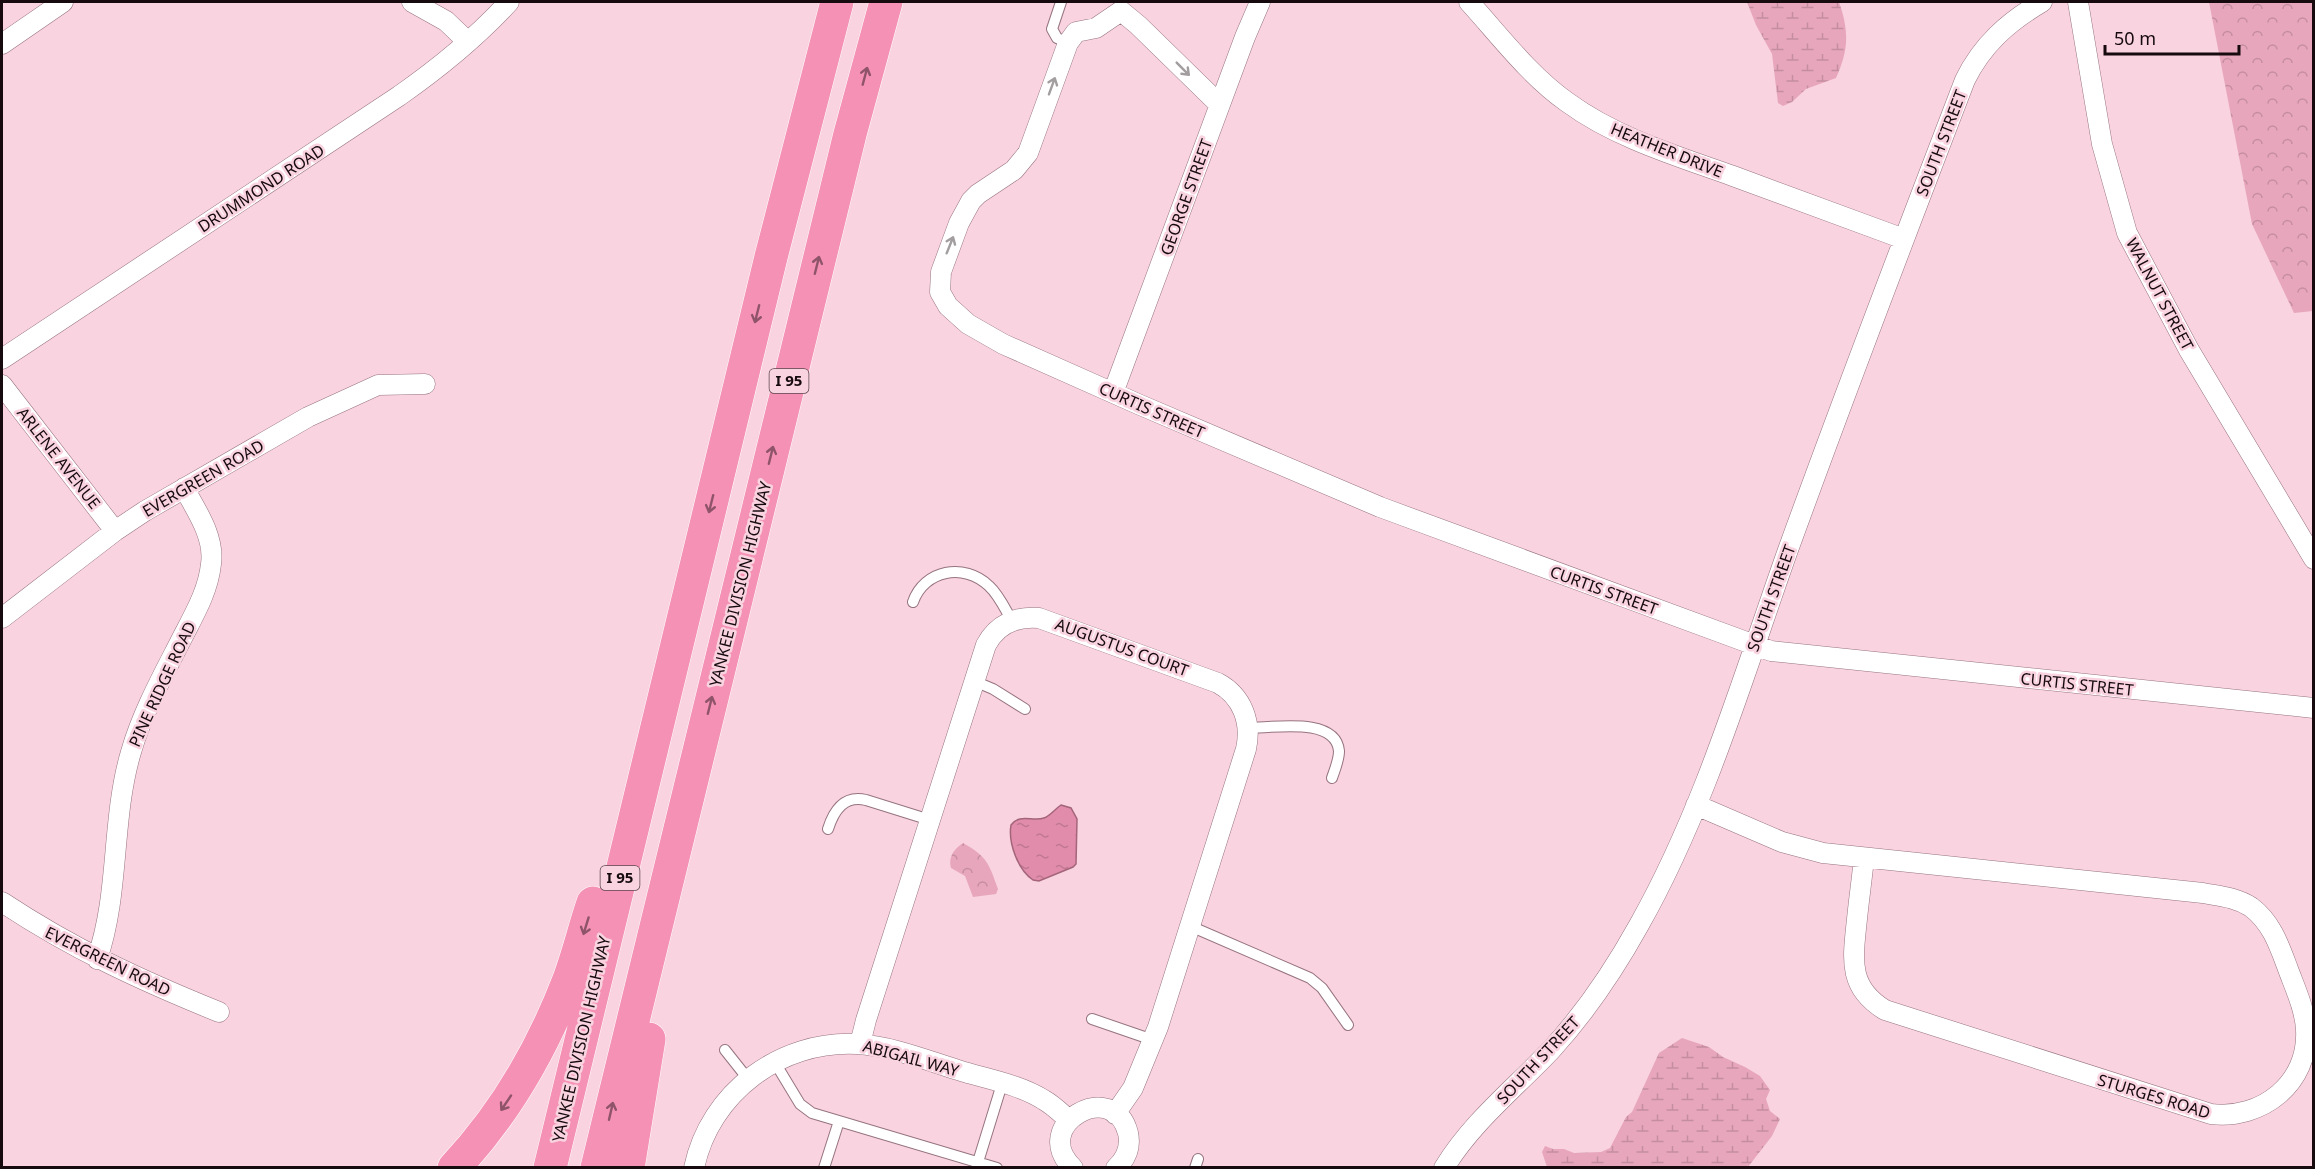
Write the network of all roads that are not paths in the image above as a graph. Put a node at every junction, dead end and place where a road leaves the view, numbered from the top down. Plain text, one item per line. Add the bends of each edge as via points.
1 (63, 2) edge
2 (412, 2) edge
3 (509, 2) edge
4 (816, 2) edge
5 (837, 2) edge
6 (886, 2) edge
7 (1061, 2) edge
8 (1260, 2) edge
9 (1469, 2) edge
10 (2042, 2) edge
11 (2078, 2) edge
12 (1117, 6) edge
13 (468, 42) junction
14 (1068, 44) junction
15 (2, 45) edge
16 (1220, 105) junction
17 (1904, 239) junction
18 (771, 257) junction
19 (2, 359) edge
20 (425, 384) dead end
21 (2, 385) edge
22 (1113, 393) junction
23 (184, 488) junction
24 (115, 531) junction
25 (2313, 559) edge
26 (690, 589) junction
27 (913, 602) dead end
28 (2, 618) edge
29 (1012, 621) junction
30 (1754, 645) junction
31 (974, 681) junction
32 (2313, 708) edge
33 (1025, 709) dead end
34 (1248, 728) junction
35 (696, 762) junction
36 (1332, 778) dead end
37 (1696, 805) junction
38 (930, 820) junction
39 (828, 829) dead end
40 (1864, 858) junction
41 (2, 902) edge
42 (1190, 926) junction
43 (97, 959) junction
44 (219, 1012) dead end
45 (1092, 1019) dead end
46 (1348, 1025) dead end
47 (1154, 1040) junction
48 (860, 1044) junction
49 (725, 1050) dead end
50 (774, 1061) junction
51 (748, 1079) junction
52 (1002, 1084) junction
53 (1115, 1114) junction
54 (1069, 1120) junction
55 (840, 1121) junction
56 (978, 1162) junction
57 (454, 1167) edge
58 (550, 1167) edge
59 (597, 1167) edge
60 (628, 1167) edge
61 (694, 1167) edge
62 (824, 1167) edge
63 (997, 1167) edge
64 (1073, 1167) edge
65 (1118, 1167) edge
66 (1444, 1167) edge

1 - 15 street
2 - 13 street via 446,21
3 - 13 street, DRUMMOND ROAD
4 - 18 highway via 787,116
5 - 18 highway, YANKEE DIVISION HIGHWAY / I 95
35 -> 6 highway, YANKEE DIVISION HIGHWAY / I 95 via 849,134
7 - 14 lane via 1052,28 1057,38
8 - 16 street, GEORGE STREET
9 - 17 street, HEATHER DRIVE via 1534,73 1566,102 1596,120 1669,153
10 - 17 street, SOUTH STREET via 2019,15 1979,54
11 - 25 street, WALNUT STREET via 2102,144 2127,233 2189,350
12 - 14 street via 1096,28 1076,32
12 -> 16 street
13 - 19 street, DRUMMOND ROAD via 399,96
22 -> 14 street, CURTIS STREET via 1003,344 968,324 944,301 940,286 941,272 963,215 978,194 1014,170 1028,153
16 - 22 street, GEORGE STREET
17 - 30 street, SOUTH STREET
18 -> 26 highway, YANKEE DIVISION HIGHWAY / I 95
20 - 23 street, EVERGREEN ROAD via 387,383 361,392 308,417
21 - 24 street, ARLENE AVENUE
22 - 30 street, CURTIS STREET via 1380,507
23 - 24 street, EVERGREEN ROAD
23 - 43 street, PINE RIDGE ROAD via 210,543 210,574 130,753 105,932
24 - 28 street, EVERGREEN ROAD
26 -> 57 highway via 568,982 543,1039 514,1089 486,1131
26 - 58 highway, YANKEE DIVISION HIGHWAY / I 95
27 - 29 lane via 930,578 945,572 960,573 989,586
29 - 31 street via 989,639
29 - 34 street, AUGUSTUS COURT via 1040,618 1218,683 1239,701
30 - 32 street, CURTIS STREET via 1779,652
30 - 37 street, SOUTH STREET
31 - 33 lane via 993,688
31 - 38 street
34 - 36 lane via 1316,727 1328,732 1338,749
34 - 42 street, AUGUSTUS COURT via 1246,749
59 -> 35 highway, YANKEE DIVISION HIGHWAY / I 95
35 - 60 highway
37 - 40 street, STURGES ROAD via 1788,844
37 - 66 street, SOUTH STREET via 1655,895 1609,976 1551,1049 1469,1133
38 - 39 lane via 857,799 839,806
38 - 48 street
40 - 40 street, STURGES ROAD via 2203,893 2239,901 2260,915 2272,930 2301,1006 2306,1038 2299,1068 2287,1086 2262,1106 2243,1114 2211,1114 1885,1010 1865,993 1854,969
41 - 43 street, EVERGREEN ROAD
42 - 46 lane via 1310,978 1322,988
42 - 47 street, AUGUSTUS COURT
43 - 44 street, EVERGREEN ROAD
45 - 47 lane
47 - 53 street, AUGUSTUS COURT via 1133,1088
48 - 50 street, ABIGAIL WAY via 818,1046
48 - 52 street, ABIGAIL WAY
49 - 51 lane
50 - 51 street, ABIGAIL WAY
50 - 55 lane via 803,1106 812,1113
51 - 61 street, ABIGAIL WAY via 711,1123
52 - 54 street, ABIGAIL WAY via 1045,1100
52 - 56 lane
53 - 54 street via 1091,1108
53 - 65 street via 1126,1128 1128,1139
54 - 64 street via 1061,1142 1063,1154
55 - 56 lane
55 - 62 lane
56 - 63 lane

